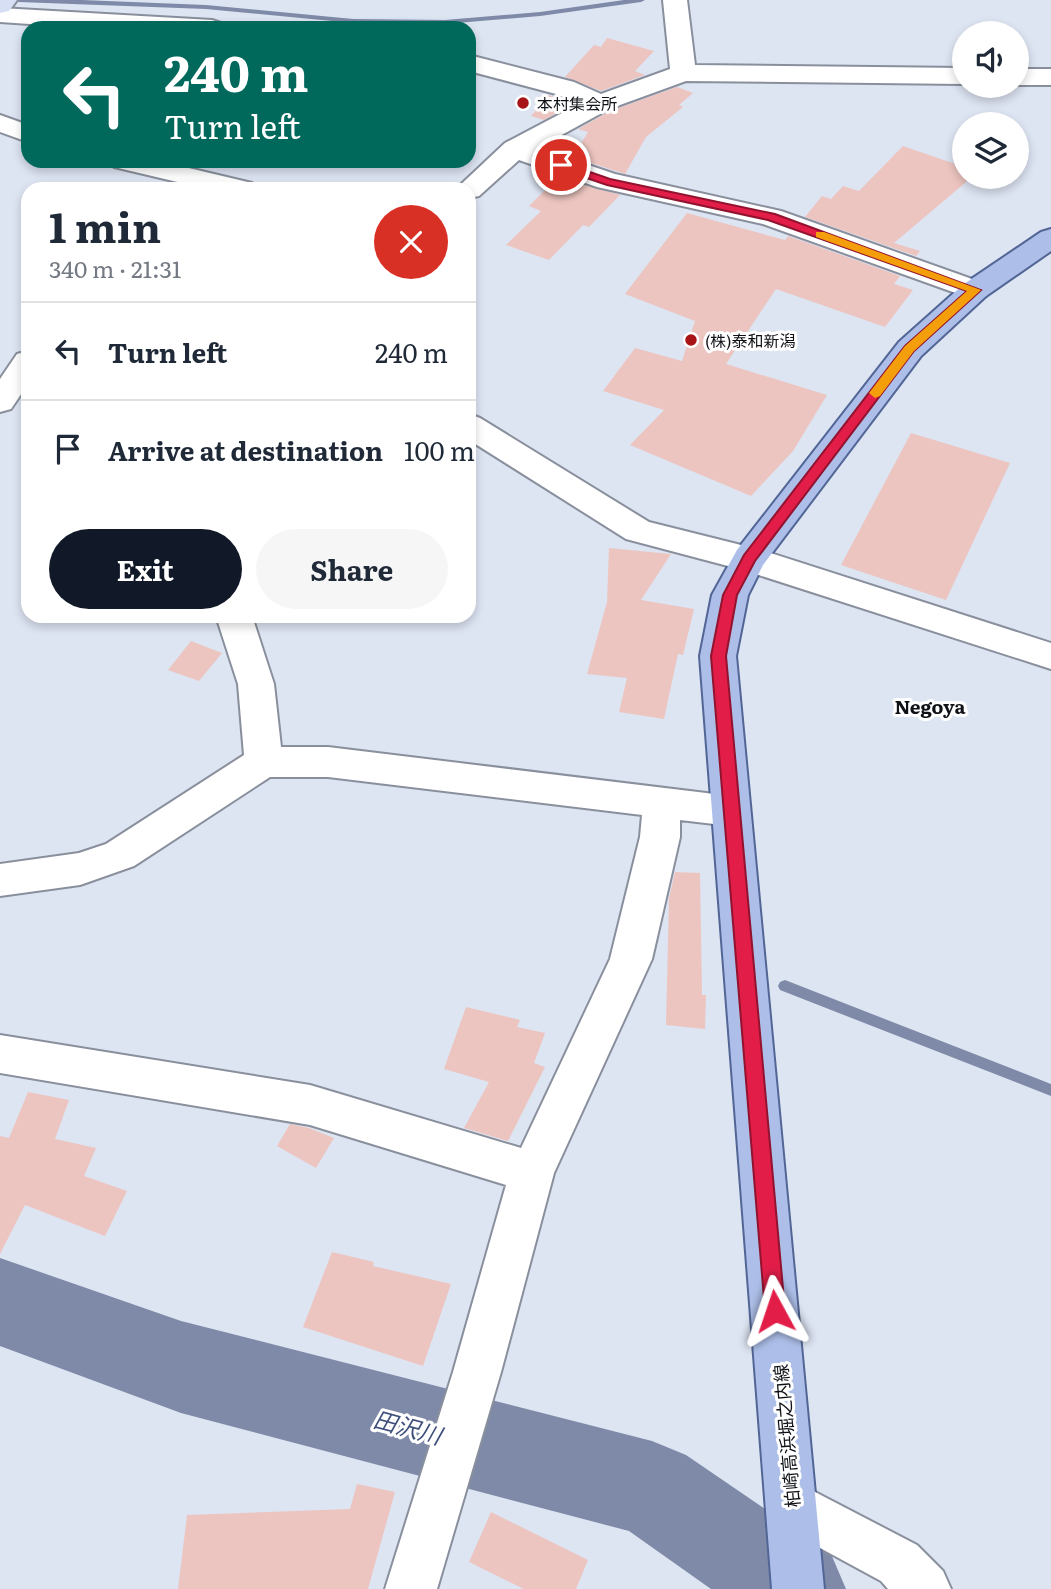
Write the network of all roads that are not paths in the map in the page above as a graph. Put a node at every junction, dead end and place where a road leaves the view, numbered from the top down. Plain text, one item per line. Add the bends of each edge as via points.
1 (5, 0) edge
2 (675, 0) edge
3 (0, 6) edge
4 (0, 15) edge
5 (98, 21) edge
6 (476, 65) edge
7 (684, 73) junction
8 (952, 76) edge
9 (1029, 77) edge
10 (1051, 77) edge
11 (600, 103) junction
12 (0, 123) edge
13 (21, 131) edge
14 (515, 149) junction
15 (154, 168) edge
16 (212, 182) edge
17 (476, 184) edge
18 (1051, 238) edge
19 (975, 290) junction
20 (21, 361) edge
21 (0, 363) edge
22 (21, 370) edge
23 (0, 402) edge
24 (476, 429) edge
25 (749, 559) junction
26 (236, 623) edge
27 (1051, 656) edge
28 (263, 762) junction
29 (662, 804) junction
30 (731, 811) junction
31 (0, 880) edge
32 (0, 1054) edge
33 (532, 1172) junction
34 (795, 1546) edge
35 (412, 1589) edge
36 (925, 1589) edge

1 - 3 main road
2 - 7 street
4 - 5 street
6 - 11 street via 565,88
7 - 8 street
7 - 11 street
9 - 10 street
11 - 14 street
12 - 13 street
14 - 17 street
14 - 19 street via 607,181 771,217
15 - 16 street
18 - 19 main road, 柏崎高浜堀之内線
19 - 25 main road, 柏崎高浜堀之内線 via 910,349
20 - 21 street
22 - 23 street
24 - 25 street via 638,531
25 - 27 street
25 - 30 main road, 柏崎高浜堀之内線 via 730,595 718,656
26 - 28 street via 256,684
28 - 29 street via 328,762
28 - 31 street via 120,855 80,869
29 - 30 street
29 - 33 street via 660,837 631,959
30 - 34 main road, 柏崎高浜堀之内線
32 - 33 street via 310,1105
33 - 35 street
34 - 36 street via 899,1563

